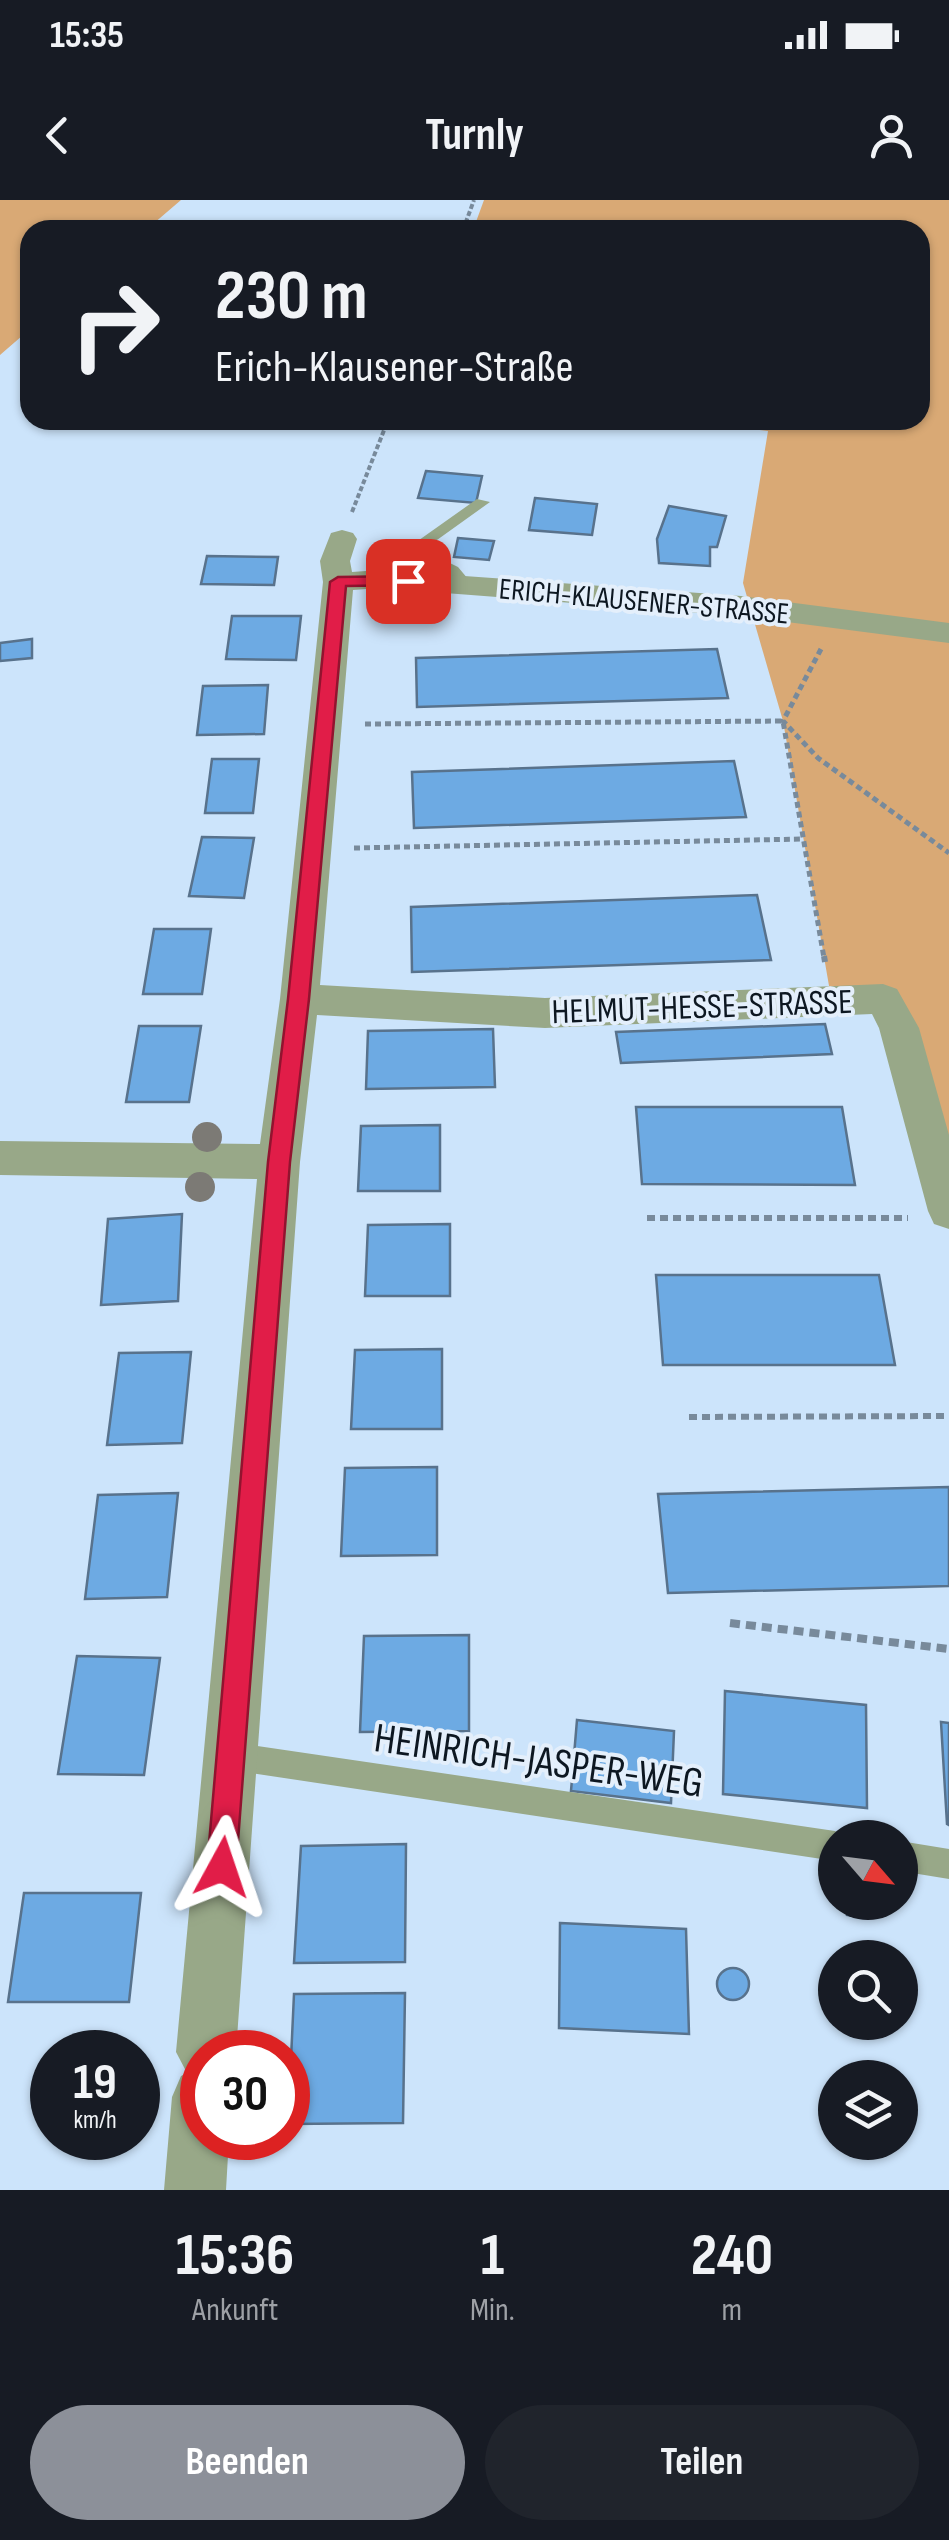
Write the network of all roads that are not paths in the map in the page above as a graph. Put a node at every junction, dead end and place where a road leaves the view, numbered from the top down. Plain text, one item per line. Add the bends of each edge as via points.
1 (482, 502) dead end
2 (465, 585) junction
3 (836, 621) junction
4 (949, 634) edge
5 (949, 665) edge
6 (299, 999) junction
7 (0, 1158) edge
8 (279, 1162) junction
9 (930, 1214) edge
10 (231, 1756) junction
11 (818, 1843) edge
12 (918, 1859) edge
13 (949, 1864) edge
14 (208, 2030) edge
15 (197, 2160) edge
16 (195, 2190) edge

1 - 2 lane via 413,550 453,566
2 - 3 street, ERICH-KLAUSENER-STRASSE via 741,606
2 - 6 street, ERICH-KLAUSENER-STRASSE via 380,579 340,560
3 - 4 street, ERICH-KLAUSENER-STRASSE
3 - 5 street
6 - 8 street
6 - 9 street, HELMUT-HESSE-STRASSE via 545,1013 883,1000 899,1028
7 - 8 street
8 - 10 street
10 - 11 lane, HEINRICH-JASPER-WEG
10 - 14 street
12 - 13 lane
15 - 16 street

